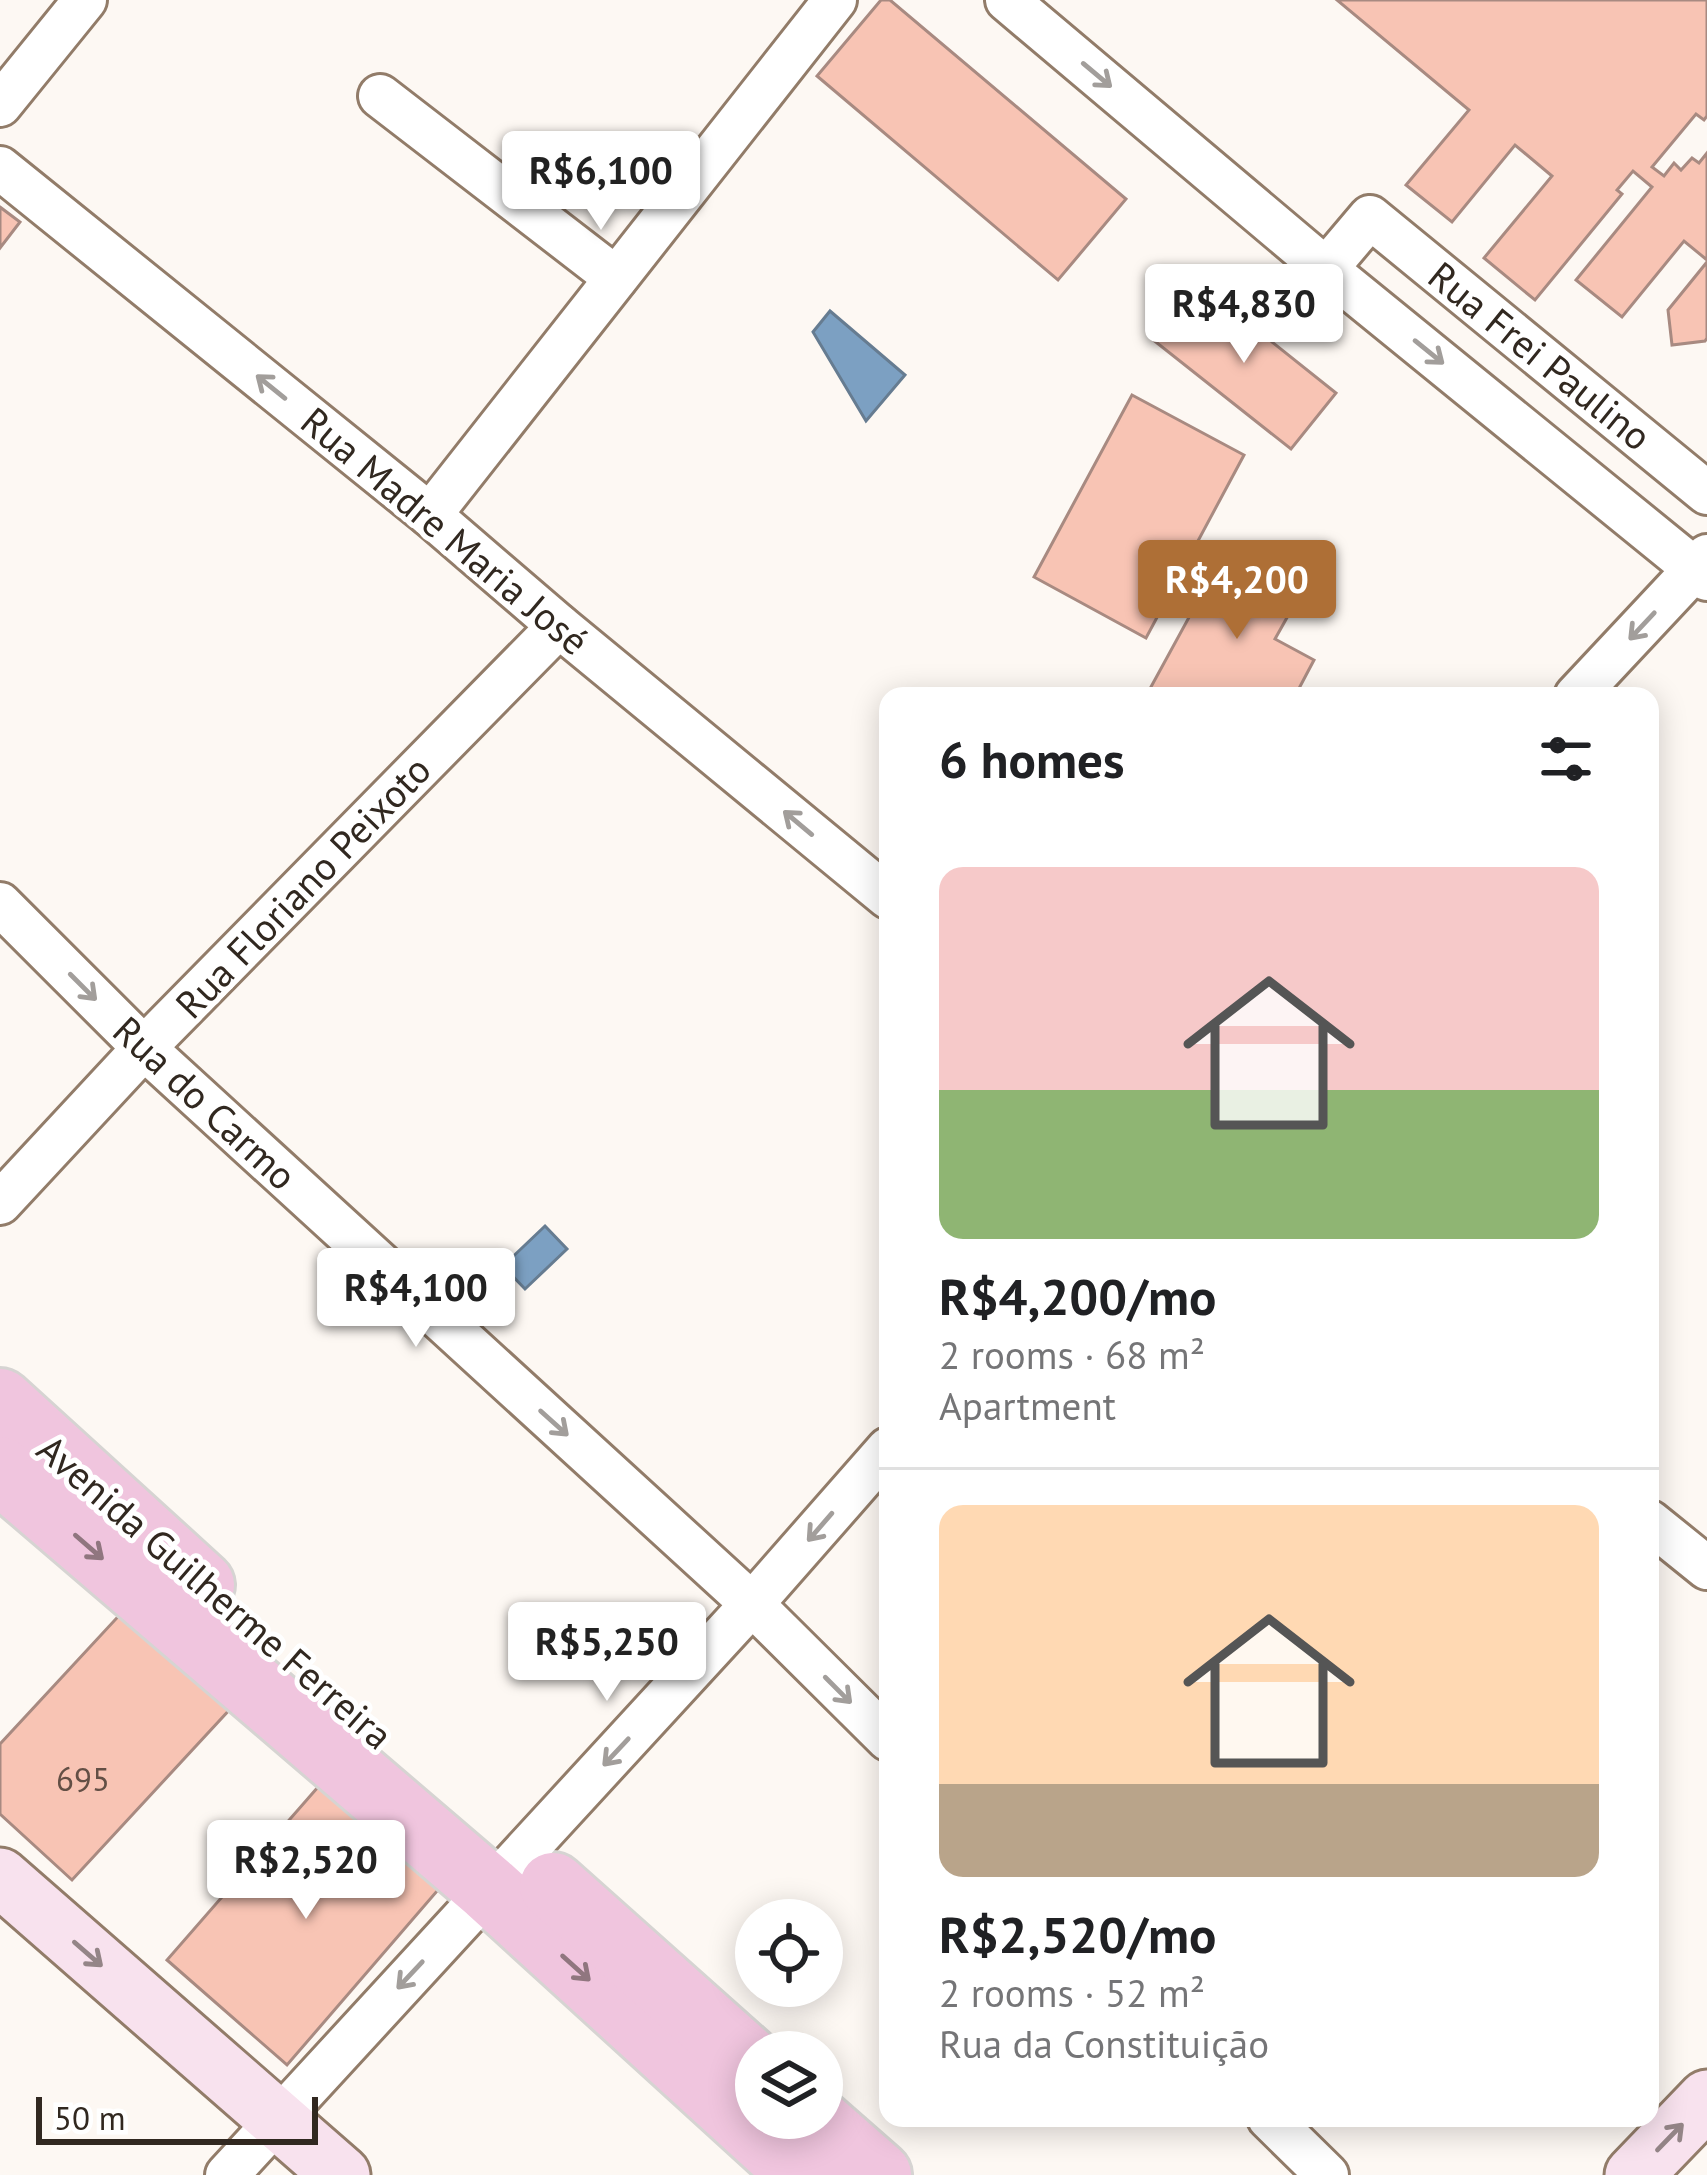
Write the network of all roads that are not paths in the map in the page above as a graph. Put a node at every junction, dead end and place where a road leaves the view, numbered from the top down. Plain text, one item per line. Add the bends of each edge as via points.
1 (85, 0) edge
2 (835, 0) edge
3 (1007, 0) edge
4 (380, 96) dead end
5 (0, 105) edge
6 (0, 168) edge
7 (1326, 269) junction
8 (616, 278) junction
9 (1707, 493) edge
10 (430, 515) junction
11 (1703, 568) edge
12 (559, 626) junction
13 (1585, 687) edge
14 (879, 890) edge
15 (0, 904) edge
16 (144, 1048) junction
17 (0, 1203) edge
18 (0, 1402) edge
19 (879, 1459) edge
20 (0, 1471) edge
21 (1659, 1529) edge
22 (1707, 1568) edge
23 (752, 1604) junction
24 (879, 1730) edge
25 (505, 1873) junction
26 (0, 1877) edge
27 (735, 2051) edge
28 (1707, 2099) edge
29 (278, 2118) junction
30 (1278, 2127) edge
31 (837, 2139) edge
32 (227, 2175) edge
33 (340, 2175) edge
34 (803, 2175) edge
35 (878, 2175) edge
36 (1327, 2175) edge
37 (1634, 2175) edge

1 - 5 street
2 - 8 street
3 -> 7 street, Rua Frei Paulino
4 - 8 street
10 -> 6 street, Rua Madre Maria José
7 - 9 street, Rua Frei Paulino via 1370,217
7 -> 11 street, Rua Frei Paulino
8 - 10 street
10 - 12 street, Rua Madre Maria José
11 -> 13 street
14 -> 12 street, Rua Madre Maria José
12 - 16 street, Rua Floriano Peixoto
15 -> 16 street, Rua do Carmo
16 - 17 street, Rua Floriano Peixoto
16 -> 23 street, Rua do Carmo
18 - 25 main road, Avenida Guilherme Ferreira
19 -> 23 street
20 -> 25 main road, Avenida Guilherme Ferreira
21 - 22 street
23 -> 24 street, Rua do Carmo
23 -> 25 street
25 - 27 main road, Avenida Guilherme Ferreira
25 -> 29 street
25 -> 34 main road, Avenida Guilherme Ferreira
26 -> 29 street
37 -> 28 street
29 - 32 street
29 - 33 street
30 - 36 street
31 - 35 main road

